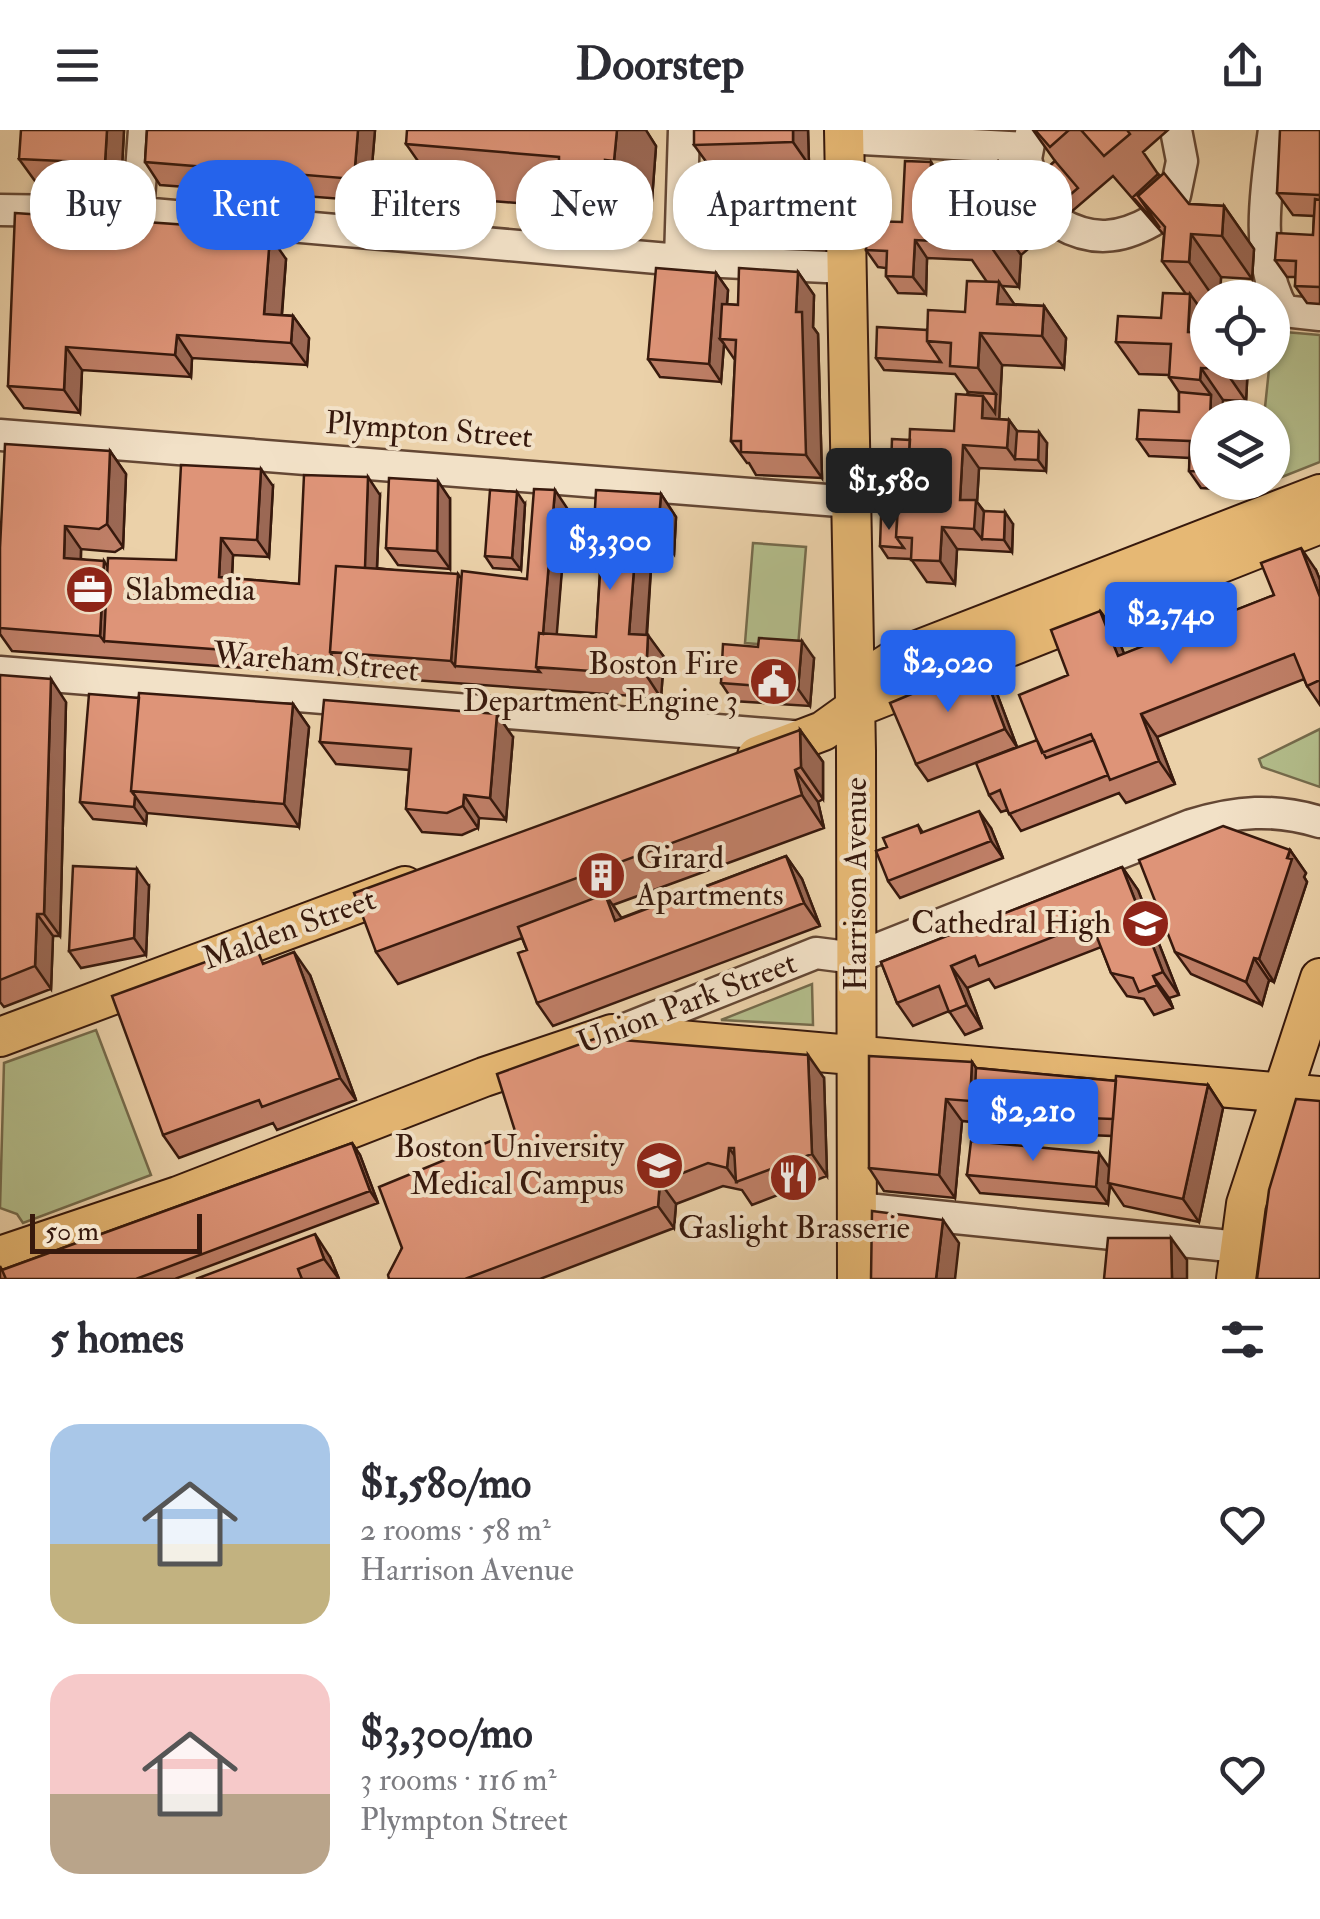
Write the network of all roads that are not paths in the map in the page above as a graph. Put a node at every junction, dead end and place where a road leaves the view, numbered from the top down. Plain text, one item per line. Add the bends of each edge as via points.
1 (144, 130) edge
2 (684, 130) edge
3 (1176, 130) edge
4 (1274, 130) edge
5 (844, 134) edge
6 (1030, 139) edge
7 (142, 160) edge
8 (1175, 195) edge
9 (0, 210) edge
10 (30, 211) edge
11 (156, 215) edge
12 (1152, 221) edge
13 (1072, 228) edge
14 (680, 260) junction
15 (847, 268) junction
16 (1320, 315) edge
17 (0, 435) edge
18 (1320, 494) edge
19 (852, 502) junction
20 (1320, 524) edge
21 (0, 672) edge
22 (856, 708) junction
23 (807, 737) junction
24 (715, 771) edge
25 (1320, 822) edge
26 (445, 872) edge
27 (855, 958) junction
28 (1320, 978) edge
29 (612, 1034) junction
30 (0, 1037) edge
31 (857, 1055) junction
32 (1282, 1092) junction
33 (1320, 1096) edge
34 (857, 1208) junction
35 (0, 1256) edge
36 (1238, 1263) edge
37 (858, 1279) edge

1 - 7 street
2 - 14 street
3 - 8 street via 1182,160
4 - 16 street via 1266,183 1269,288 1284,311
5 - 6 street
5 - 15 main road, Harrison Avenue
9 - 10 street
11 - 14 street
12 - 13 street via 1097,237
14 - 15 street
15 - 19 main road, Harrison Avenue
17 - 19 street, Plympton Street
18 - 22 main road via 897,658 877,671
19 - 22 main road, Harrison Avenue
20 - 22 main road
21 - 23 street, Wareham Street
22 - 23 main road
22 - 27 main road, Harrison Avenue
23 - 24 main road
25 - 27 street, Union Park Street via 1237,811
26 - 30 main road, Malden Street
27 - 29 street, Union Park Street via 816,952
27 - 31 main road, Harrison Avenue
28 - 32 main road
29 - 31 main road
29 - 35 main road, Union Park Street
31 - 32 main road
31 - 34 main road, Harrison Avenue
32 - 33 main road
32 - 36 main road via 1246,1204
34 - 36 street
34 - 37 main road, Harrison Avenue

